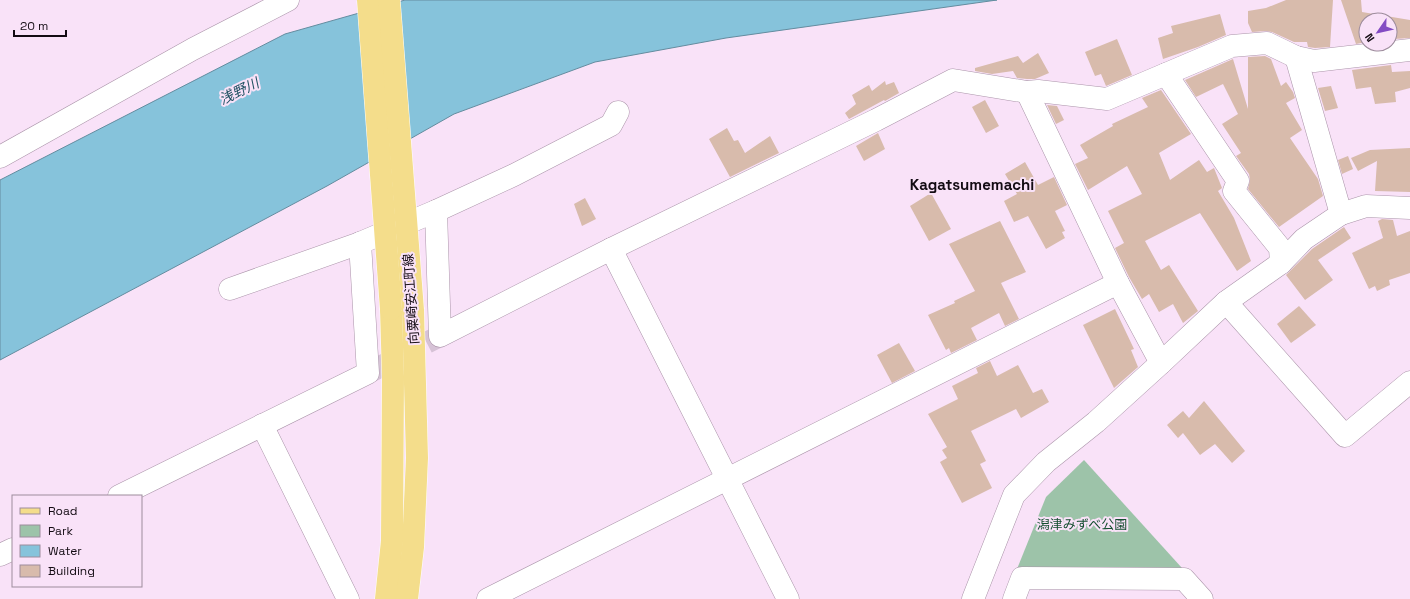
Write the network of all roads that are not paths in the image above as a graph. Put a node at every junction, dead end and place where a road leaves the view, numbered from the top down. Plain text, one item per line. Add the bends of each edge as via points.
1 (288, 0) edge
2 (368, 0) edge
3 (389, 0) edge
4 (1410, 50) edge
5 (1296, 57) junction
6 (1166, 74) junction
7 (1027, 92) junction
8 (618, 112) dead end
9 (0, 157) edge
10 (1410, 208) edge
11 (436, 211) junction
12 (1341, 214) junction
13 (360, 243) junction
14 (610, 249) junction
15 (1281, 263) junction
16 (1118, 283) junction
17 (230, 289) dead end
18 (1226, 302) junction
19 (1161, 364) junction
20 (1410, 382) edge
21 (262, 425) junction
22 (728, 479) junction
23 (121, 495) edge
24 (12, 549) edge
25 (0, 555) edge
26 (348, 599) edge
27 (386, 599) edge
28 (407, 599) edge
29 (488, 599) edge
30 (788, 599) edge
31 (973, 599) edge
32 (1014, 599) edge
33 (1202, 599) edge

1 - 9 street via 193,48
2 - 27 main road, 向粟崎安江町線, bridge via 391,309 392,541
3 - 28 main road, 向粟崎安江町線, bridge via 413,310 417,458 413,547
4 - 5 street via 1314,61
5 - 6 street via 1267,43 1232,46
5 - 12 street
6 - 7 street via 1107,99
6 - 15 street via 1238,181 1234,191 1280,248
7 - 14 street via 952,80 876,120
7 - 16 street
8 - 11 street via 610,125 514,175
10 - 12 street via 1366,206
11 - 13 street
11 - 14 street via 440,336
12 - 15 street via 1304,239
13 - 17 street
13 - 21 street via 368,373
14 - 22 street
15 - 18 street
16 - 19 street
16 - 22 street
18 - 19 street
18 - 20 street via 1345,436
19 - 31 street via 1046,462 1014,495
21 - 23 street
21 - 26 street
22 - 29 street
22 - 30 street
24 - 25 street
32 - 33 street via 1022,578 1184,579

